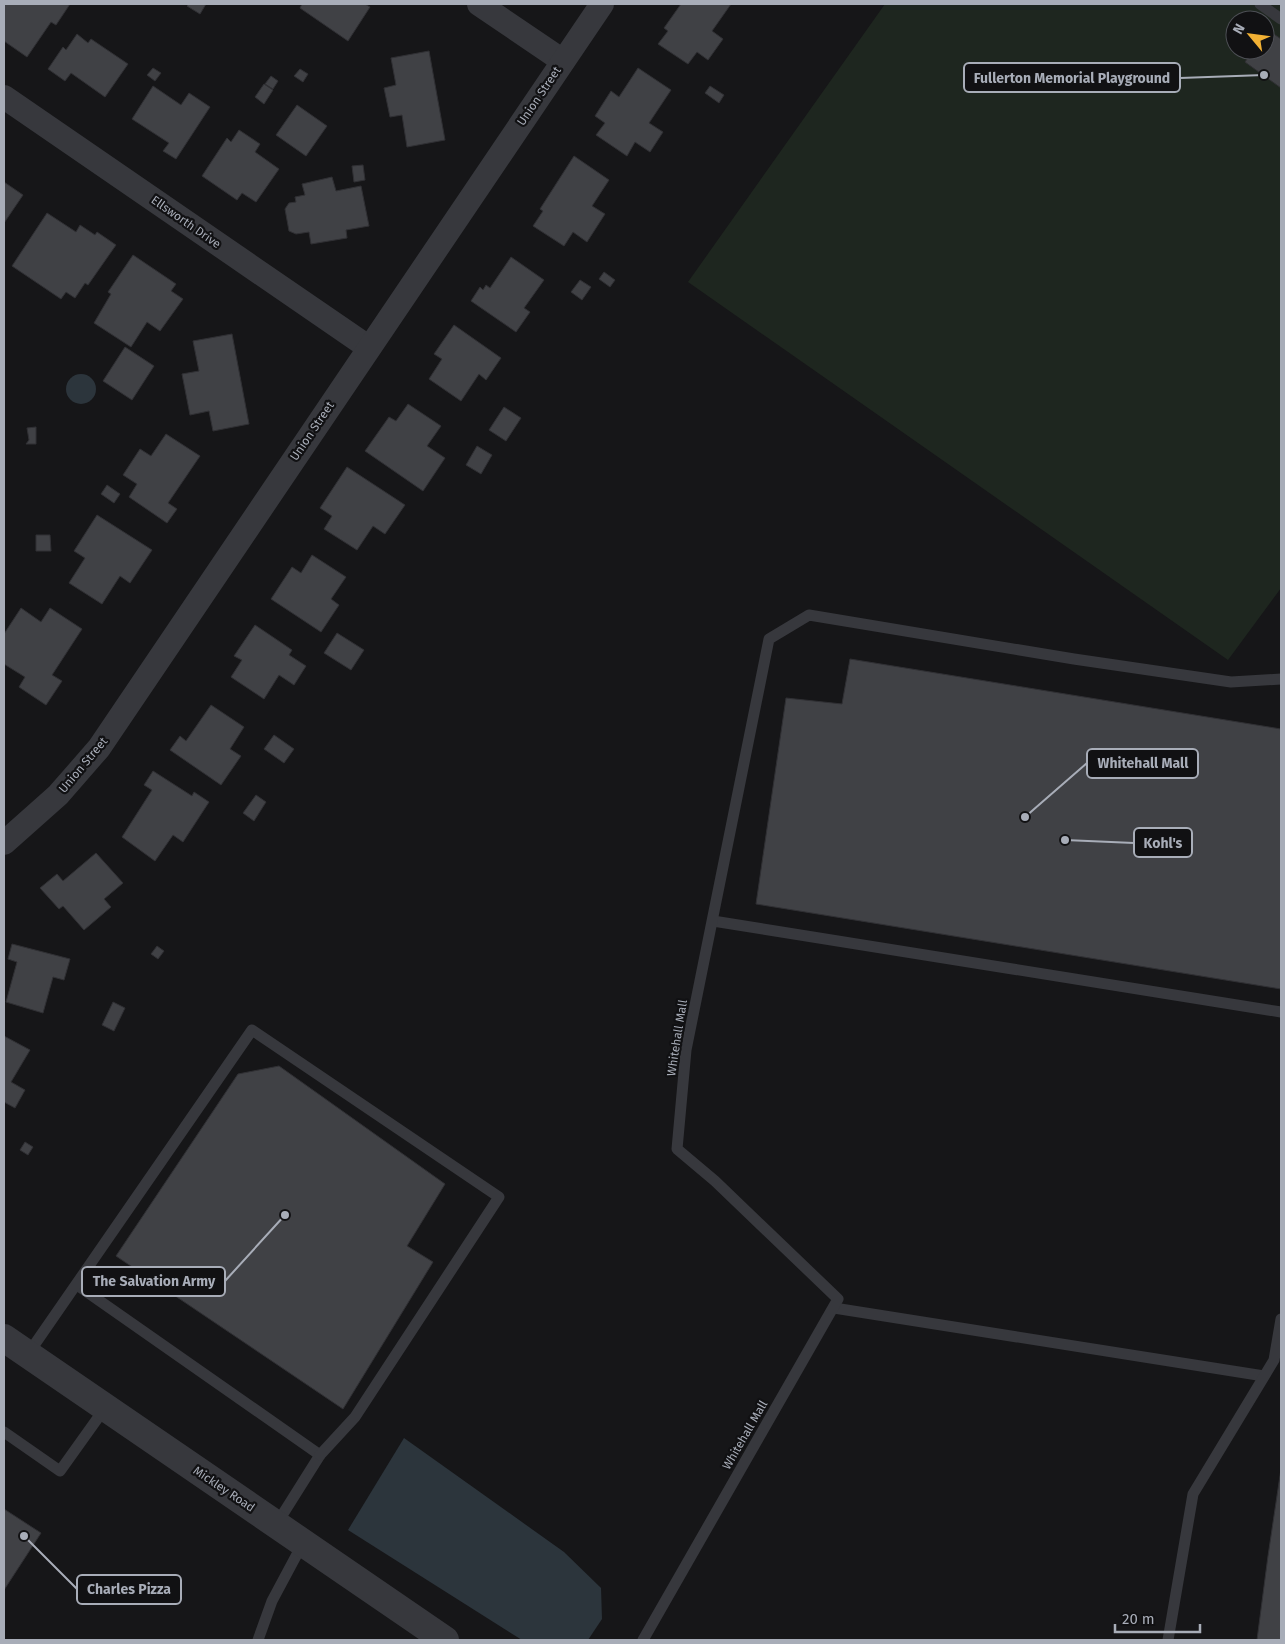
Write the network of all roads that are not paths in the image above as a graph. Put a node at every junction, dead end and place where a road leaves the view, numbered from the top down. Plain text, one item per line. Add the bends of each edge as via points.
1 (479, 4) edge
2 (602, 4) edge
3 (1260, 4) edge
4 (1281, 19) edge
5 (563, 61) junction
6 (4, 97) edge
7 (368, 347) junction
8 (1281, 679) edge
9 (4, 843) edge
10 (713, 921) junction
11 (1281, 1012) edge
12 (77, 1285) junction
13 (834, 1308) junction
14 (1281, 1319) edge
15 (4, 1338) edge
16 (28, 1355) junction
17 (1264, 1376) junction
18 (105, 1408) junction
19 (4, 1432) edge
20 (320, 1455) junction
21 (276, 1525) junction
22 (303, 1543) junction
23 (258, 1640) edge
24 (445, 1640) edge
25 (643, 1640) edge
26 (1168, 1640) edge

1 - 5 street
2 - 5 street, Union Street
3 - 4 lane
5 - 7 street, Union Street
6 - 7 street, Ellsworth Drive
7 - 9 street, Union Street via 99,748 58,795
8 - 10 lane, Whitehall Mall via 1232,682 809,615 769,639
10 - 11 lane
10 - 13 lane, Whitehall Mall via 686,1050 677,1149 838,1299
12 - 16 lane
12 - 20 lane
12 - 20 lane via 252,1030 499,1197 355,1417
13 - 17 lane
13 - 25 lane, Whitehall Mall
14 - 17 lane via 1274,1360
15 - 16 street, Mickley Road
16 - 18 street, Mickley Road
17 - 26 lane via 1193,1494
18 - 19 lane via 60,1471
18 - 21 street, Mickley Road
20 - 21 lane
21 - 22 street, Mickley Road
22 - 23 lane via 272,1601
22 - 24 street, Mickley Road

